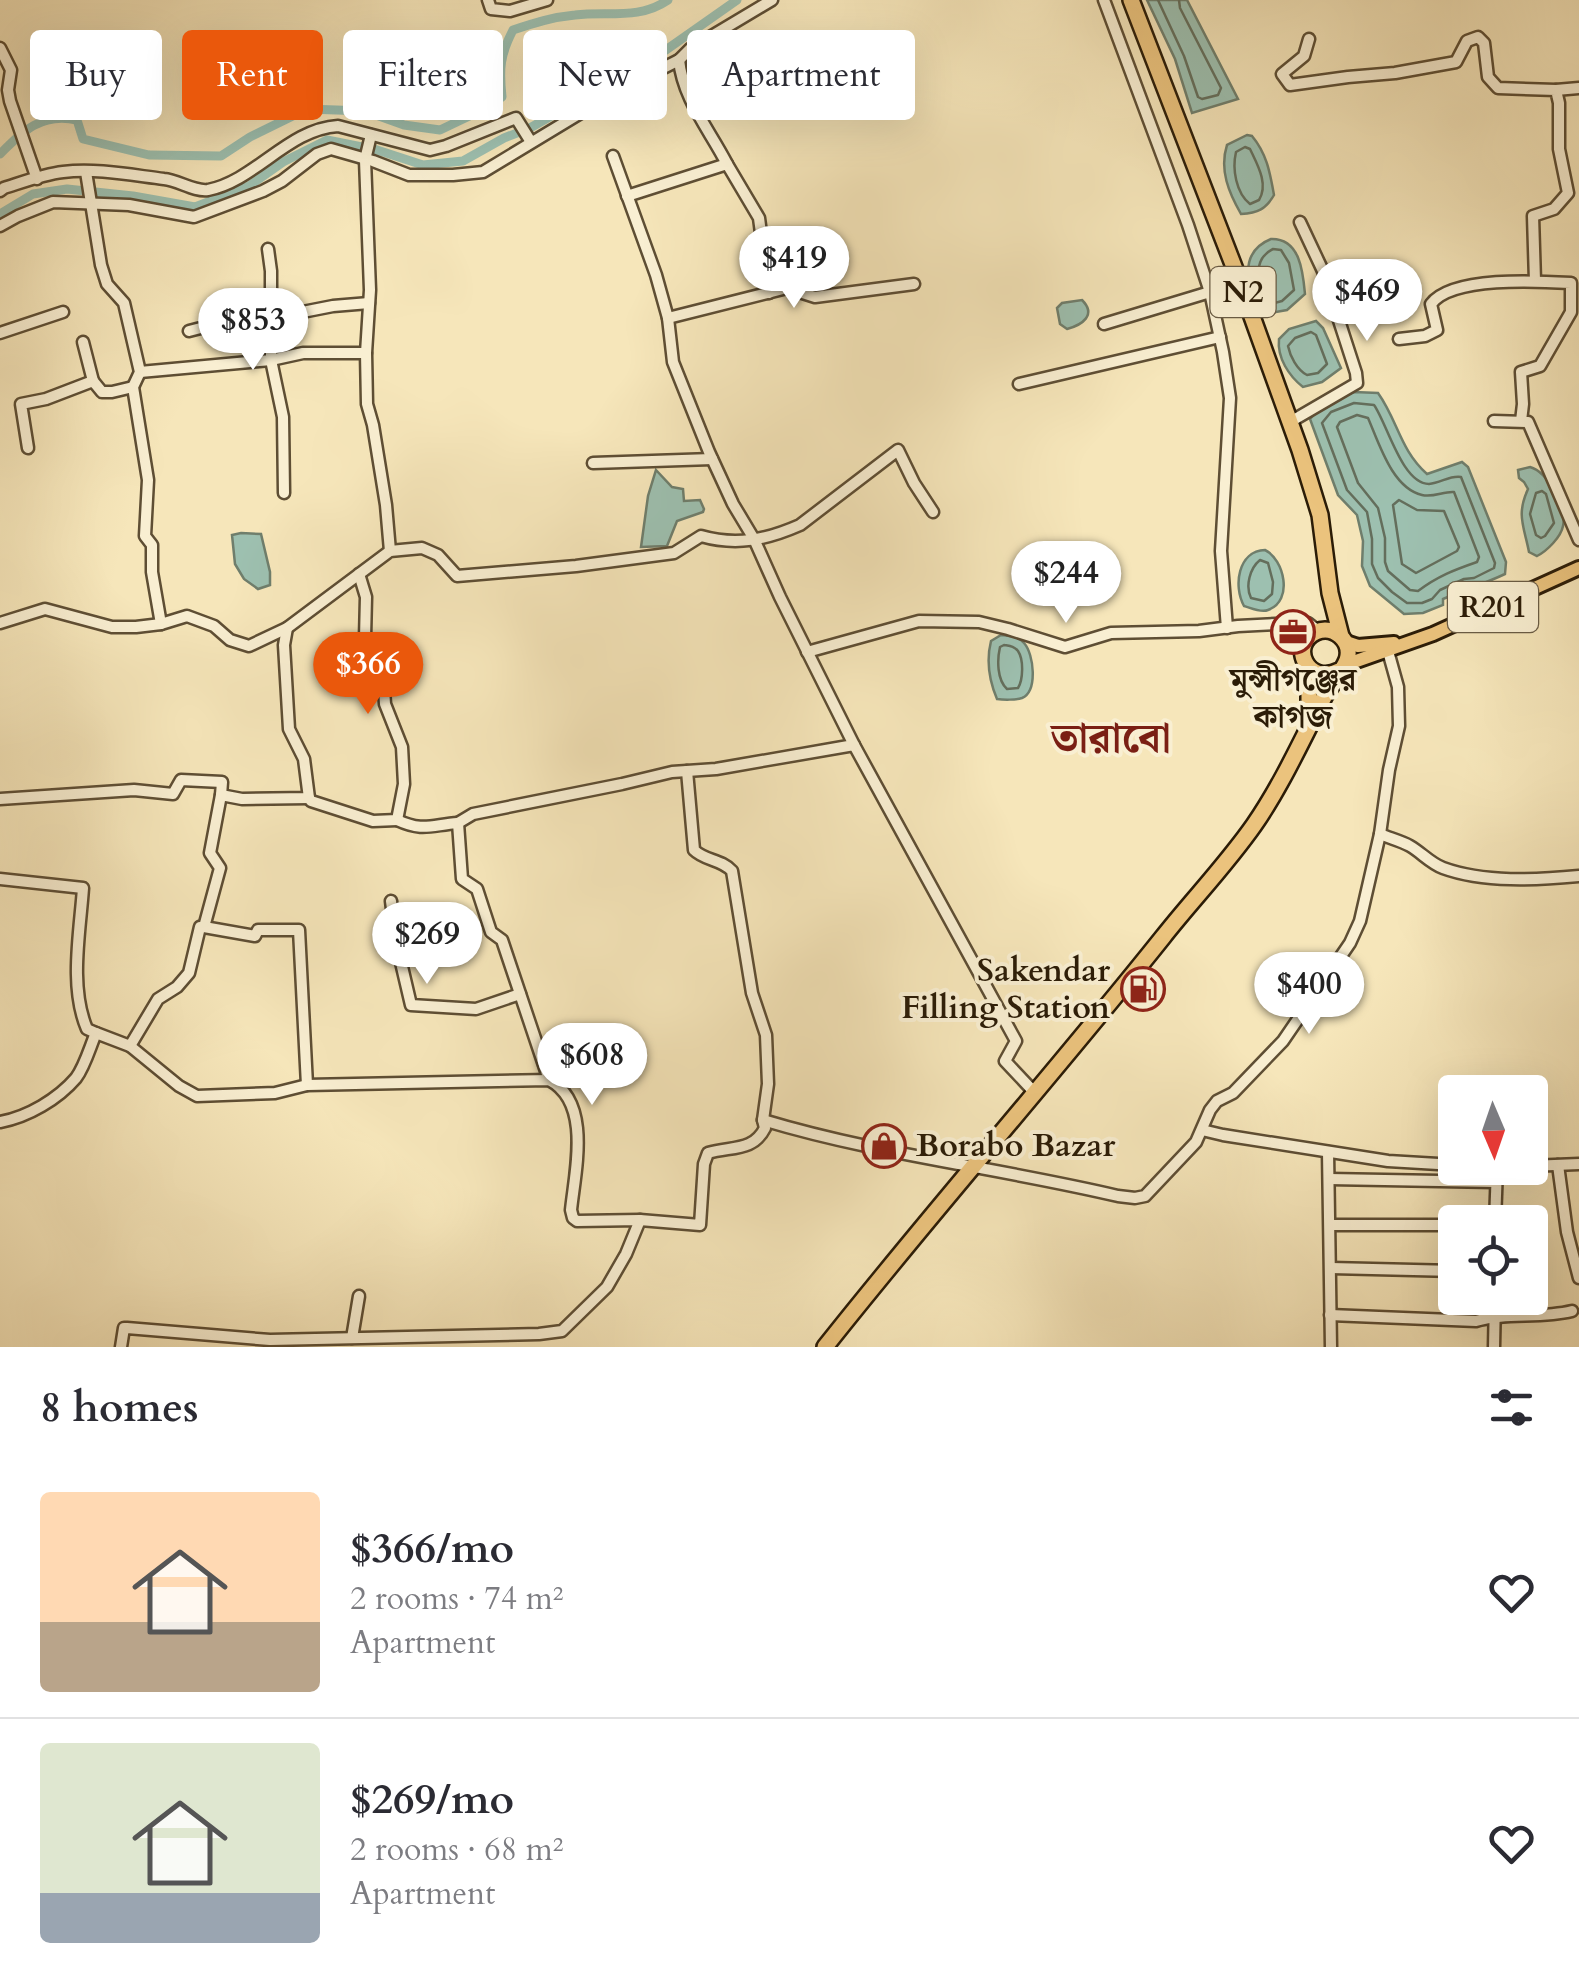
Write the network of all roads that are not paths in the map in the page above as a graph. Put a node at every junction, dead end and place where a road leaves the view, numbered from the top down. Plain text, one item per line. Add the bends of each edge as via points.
1 (488, 0) edge
2 (547, 0) edge
3 (772, 0) edge
4 (1104, 0) edge
5 (1130, 0) edge
6 (1310, 38) dead end
7 (0, 48) edge
8 (679, 60) junction
9 (1579, 88) edge
10 (1556, 90) junction
11 (371, 135) junction
12 (531, 142) junction
13 (614, 156) dead end
14 (365, 158) junction
15 (726, 164) junction
16 (86, 172) junction
17 (37, 178) junction
18 (0, 191) edge
19 (627, 196) junction
20 (91, 203) junction
21 (1300, 222) dead end
22 (0, 226) edge
23 (268, 250) dead end
24 (1535, 281) junction
25 (914, 284) dead end
26 (1210, 292) junction
27 (769, 293) junction
28 (369, 303) junction
29 (63, 312) dead end
30 (272, 318) junction
31 (668, 318) junction
32 (1104, 324) dead end
33 (189, 331) dead end
34 (0, 332) edge
35 (1220, 337) junction
36 (1399, 340) dead end
37 (82, 342) dead end
38 (366, 353) junction
39 (271, 360) junction
40 (140, 372) junction
41 (92, 380) junction
42 (1018, 384) dead end
43 (134, 387) junction
44 (1494, 421) dead end
45 (1521, 421) junction
46 (1290, 422) junction
47 (28, 448) dead end
48 (712, 459) junction
49 (593, 463) dead end
50 (284, 493) dead end
51 (933, 512) dead end
52 (754, 540) junction
53 (1579, 540) edge
54 (390, 552) junction
55 (1579, 568) edge
56 (359, 574) junction
57 (1330, 592) junction
58 (0, 623) edge
59 (162, 624) junction
60 (286, 628) junction
61 (1227, 628) junction
62 (1318, 632) junction
63 (1343, 639) junction
64 (1387, 647) junction
65 (807, 652) junction
66 (1309, 668) junction
67 (1342, 668) junction
68 (1309, 726) junction
69 (854, 744) junction
70 (687, 771) junction
71 (221, 795) junction
72 (310, 798) junction
73 (0, 799) edge
74 (397, 820) junction
75 (458, 823) junction
76 (1380, 834) junction
77 (1579, 876) edge
78 (0, 879) edge
79 (391, 901) dead end
80 (204, 927) junction
81 (520, 994) junction
82 (96, 1034) junction
83 (130, 1046) junction
84 (549, 1080) junction
85 (306, 1085) junction
86 (1035, 1093) junction
87 (763, 1120) junction
88 (0, 1122) edge
89 (1202, 1130) junction
90 (1328, 1152) junction
91 (1438, 1164) edge
92 (1579, 1164) edge
93 (1548, 1166) edge
94 (1558, 1166) junction
95 (975, 1167) junction
96 (1329, 1178) junction
97 (1438, 1181) edge
98 (640, 1220) junction
99 (1330, 1225) junction
100 (1438, 1226) edge
101 (1330, 1268) junction
102 (1438, 1271) edge
103 (1579, 1278) edge
104 (359, 1296) dead end
105 (1572, 1311) dead end
106 (1330, 1315) junction
107 (1495, 1316) junction
108 (539, 1334) junction
109 (352, 1338) junction
110 (120, 1347) edge
111 (537, 1347) edge
112 (825, 1347) edge
113 (1332, 1347) edge
114 (1494, 1347) edge

1 - 2 street via 491,9 510,11
3 - 8 street
4 - 26 street
5 - 46 highway, N2
6 - 10 street via 1304,56 1282,74 1290,86 1456,62 1467,41 1478,37 1488,77 1498,88
7 - 17 street via 12,70 8,90
8 - 12 street
8 - 15 street via 681,81
9 - 10 street
10 - 24 street via 1568,193 1554,209 1534,216
11 - 12 street via 430,150 516,118
11 - 14 street
11 - 16 street via 325,126 204,191 170,180
12 - 14 street via 483,172 452,175 409,175
13 - 19 street
14 - 20 street via 332,150 317,154 263,191 194,217
14 - 28 street
15 - 19 street
15 - 27 street via 758,218
16 - 17 street
16 - 20 street
17 - 18 street
19 - 31 street
20 - 22 street via 53,202
20 - 40 street via 101,264 124,304
21 - 46 street via 1357,383
23 - 30 street
24 - 36 street via 1485,282 1437,296 1430,304 1437,330
24 - 45 street via 1571,283 1571,312 1540,366 1521,372
25 - 27 street via 815,297 787,288
26 - 32 street
26 - 35 street
27 - 31 street
28 - 30 street
28 - 38 street
29 - 34 street
30 - 33 street
30 - 39 street
31 - 48 street via 673,362
35 - 42 street
35 - 61 street via 1230,398 1221,551
37 - 41 street
38 - 39 street
38 - 54 street via 366,404
39 - 40 street
39 - 50 street via 283,416
40 - 43 street
41 - 43 street via 102,392
41 - 47 street via 21,404
43 - 59 street via 148,480 145,536 152,545
44 - 45 street
45 - 53 street via 1528,422
46 - 57 highway, N2 via 1320,515
48 - 49 street
48 - 52 street
51 - 52 street via 898,450 800,525
52 - 54 street via 700,536 674,553 457,576 422,548
52 - 65 street
54 - 56 street
55 - 64 main road, R201 via 1433,634
56 - 60 street
56 - 74 street via 365,638 382,644 385,704 402,748
57 - 62 highway, N2
57 - 63 highway, N2
58 - 59 street via 45,608 112,627
59 - 60 street via 187,616 249,646
60 - 72 street via 289,729 304,759
61 - 62 street via 1308,623
61 - 65 street via 1111,633 1065,647 978,622 919,622
62 - 63 highway via 1330,630
62 - 66 highway, N2 via 1303,648
63 - 64 main road
63 - 67 highway, N2 via 1348,650
64 - 67 main road
64 - 76 street via 1398,686 1399,726
65 - 69 street
66 - 67 highway via 1324,676
66 - 68 highway, N2
67 - 68 highway, N2
68 - 86 highway, N2 via 1254,824
69 - 70 street
69 - 86 street via 1016,1041 1004,1061
70 - 75 street via 473,814
70 - 87 street via 694,850 732,871 752,993 766,1035
71 - 72 street
71 - 73 street via 222,782 181,780 174,794 134,790
71 - 80 street via 210,854 220,868
72 - 74 street via 373,821
74 - 75 street via 422,828
75 - 81 street via 462,879 477,889
76 - 77 street via 1448,870 1499,878
76 - 89 street via 1350,942 1283,1040 1217,1102
78 - 82 street via 82,888 80,1013
79 - 81 street via 411,1004 476,1008
80 - 83 street via 189,973 158,999
80 - 85 street via 255,936 258,930 299,930
81 - 84 street
82 - 83 street
82 - 88 street via 78,1076 44,1105
83 - 85 street via 197,1096 276,1094
84 - 85 street
84 - 98 street via 569,1096 579,1139 573,1218
86 - 95 highway, N2
87 - 95 street
87 - 98 street via 759,1139 746,1147 708,1152 700,1225
89 - 90 street
89 - 95 street via 1168,1174 1135,1198
90 - 91 street
90 - 96 street
92 - 94 street
93 - 94 street
94 - 103 street
95 - 112 highway, N2
96 - 97 street
96 - 99 street
98 - 108 street via 607,1287 562,1332
99 - 100 street
99 - 101 street
101 - 102 street
101 - 106 street
104 - 109 street
105 - 107 street
106 - 107 street via 1476,1321
106 - 113 street
107 - 114 street
108 - 109 street
108 - 111 street
109 - 110 street via 270,1340 124,1328

